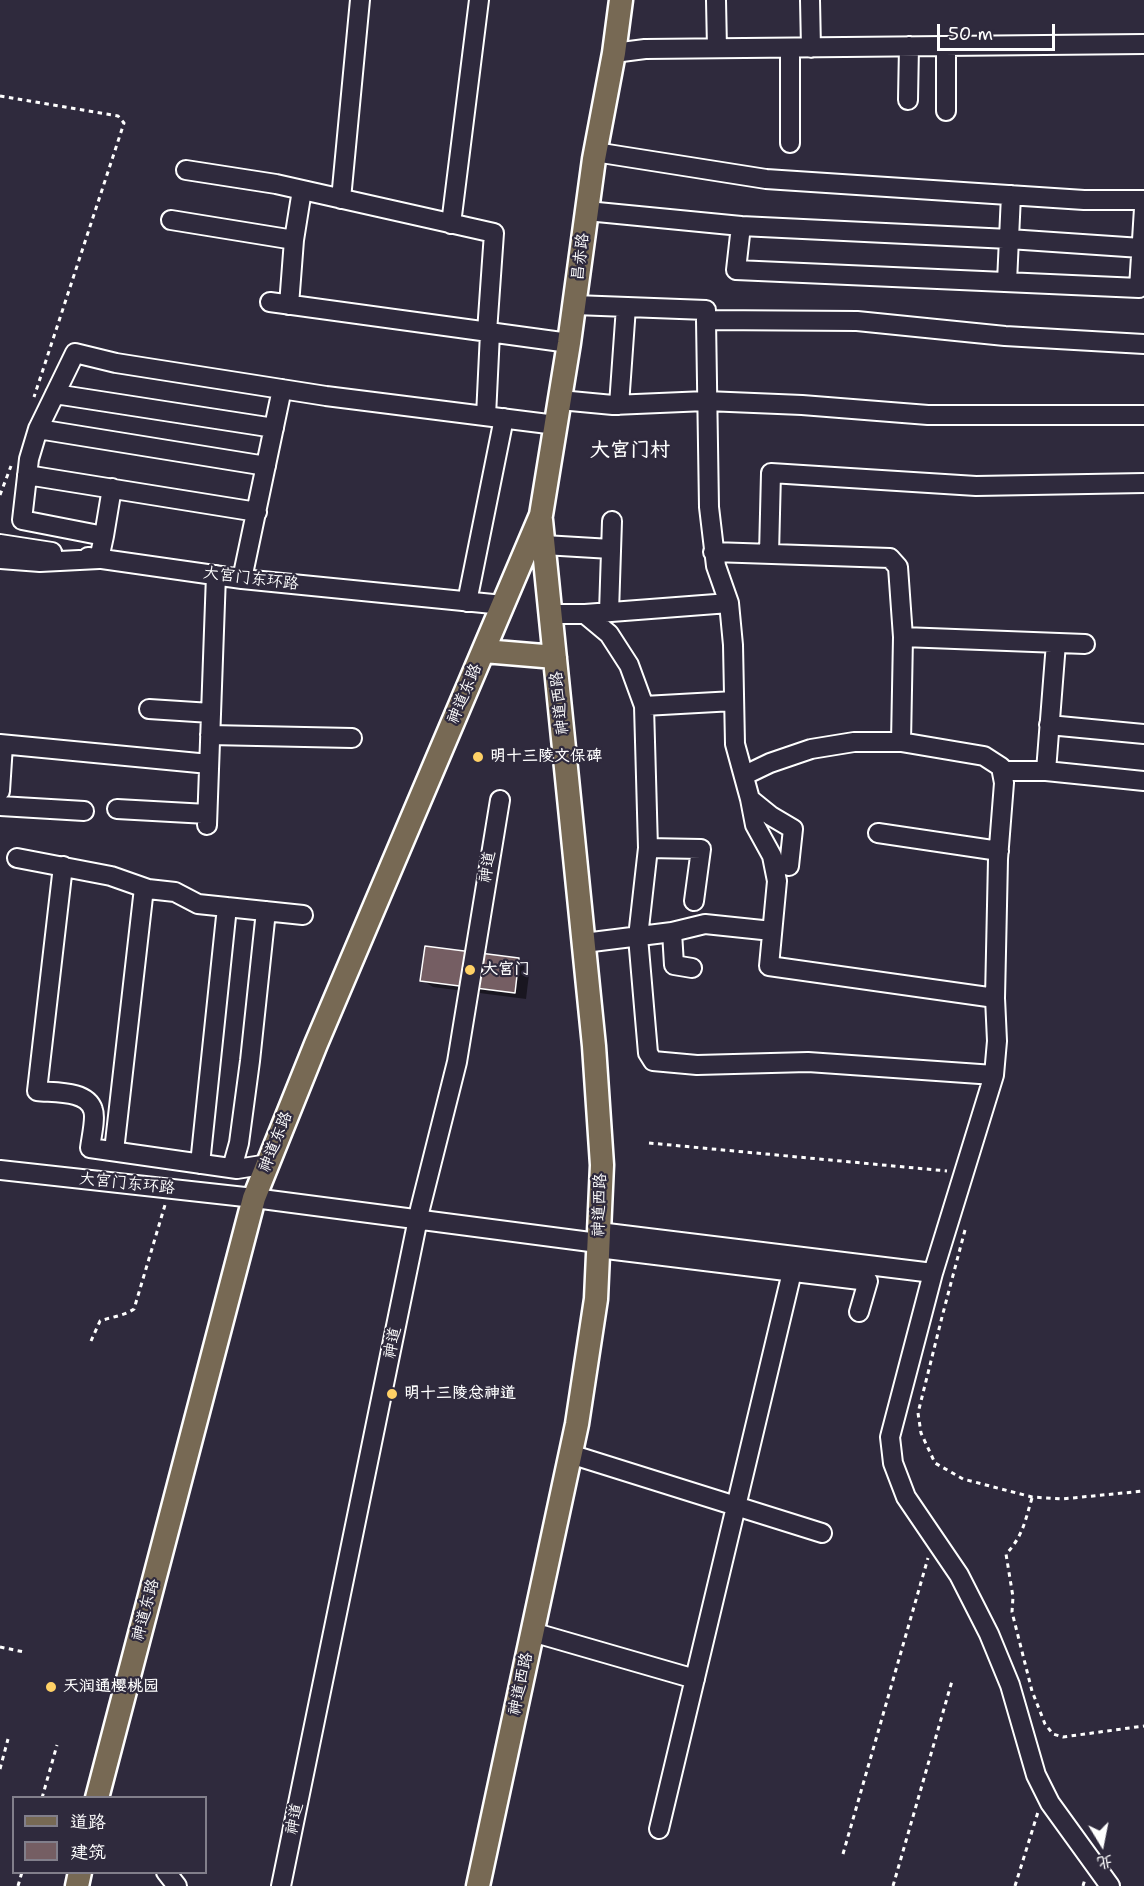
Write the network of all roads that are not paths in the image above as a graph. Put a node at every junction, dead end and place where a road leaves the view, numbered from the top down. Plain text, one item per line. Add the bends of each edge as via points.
1 (360, 0) edge
2 (479, 0) edge
3 (621, 0) edge
4 (716, 0) edge
5 (810, 0) edge
6 (1144, 44) edge
7 (909, 46) junction
8 (946, 46) junction
9 (717, 48) junction
10 (790, 48) junction
11 (811, 48) junction
12 (614, 53) junction
13 (908, 100) dead end
14 (946, 111) dead end
15 (790, 143) dead end
16 (595, 152) junction
17 (186, 170) dead end
18 (302, 190) junction
19 (1011, 195) junction
20 (341, 199) junction
21 (1144, 200) edge
22 (1144, 208) edge
23 (587, 211) junction
24 (171, 220) dead end
25 (451, 224) junction
26 (741, 225) junction
27 (1009, 239) junction
28 (294, 240) junction
29 (1141, 248) junction
30 (1007, 282) junction
31 (270, 302) dead end
32 (289, 305) junction
33 (575, 305) junction
34 (626, 307) junction
35 (706, 320) junction
36 (488, 332) junction
37 (569, 343) junction
38 (1144, 344) edge
39 (282, 389) junction
40 (55, 394) junction
41 (560, 400) junction
42 (706, 401) junction
43 (619, 405) junction
44 (1144, 415) edge
45 (495, 417) junction
46 (556, 425) junction
47 (274, 428) junction
48 (38, 429) junction
49 (266, 466) junction
50 (27, 475) junction
51 (1144, 483) edge
52 (112, 488) junction
53 (257, 512) junction
54 (541, 515) junction
55 (612, 521) dead end
56 (104, 536) junction
57 (0, 544) edge
58 (544, 545) junction
59 (611, 549) junction
60 (713, 552) junction
61 (769, 554) junction
62 (0, 559) edge
63 (99, 559) junction
64 (216, 575) junction
65 (242, 579) junction
66 (467, 602) junction
67 (729, 603) junction
68 (503, 605) junction
69 (609, 612) junction
70 (551, 614) junction
71 (585, 614) junction
72 (903, 637) junction
73 (1056, 643) junction
74 (1085, 644) dead end
75 (484, 651) junction
76 (555, 657) junction
77 (734, 701) junction
78 (644, 706) junction
79 (149, 709) dead end
80 (211, 713) junction
81 (1049, 726) junction
82 (1144, 734) edge
83 (210, 735) junction
84 (351, 738) dead end
85 (901, 742) junction
86 (2, 745) edge
87 (209, 764) junction
88 (1002, 771) junction
89 (1046, 771) junction
90 (745, 776) junction
91 (1144, 781) edge
92 (0, 791) edge
93 (750, 799) junction
94 (500, 800) dead end
95 (0, 806) edge
96 (117, 809) dead end
97 (84, 811) dead end
98 (878, 832) dead end
99 (648, 848) junction
100 (999, 851) junction
101 (17, 858) dead end
102 (63, 866) junction
103 (789, 866) dead end
104 (144, 888) junction
105 (694, 901) dead end
106 (227, 907) junction
107 (266, 911) junction
108 (303, 915) dead end
109 (772, 931) junction
110 (672, 932) junction
111 (638, 937) junction
112 (584, 943) junction
113 (692, 968) dead end
114 (995, 998) junction
115 (994, 1075) junction
116 (90, 1148) junction
117 (114, 1151) junction
118 (200, 1164) junction
119 (268, 1164) junction
120 (232, 1168) junction
121 (0, 1170) edge
122 (86, 1180) junction
123 (254, 1198) junction
124 (418, 1221) junction
125 (598, 1241) junction
126 (792, 1272) junction
127 (933, 1273) junction
128 (859, 1312) dead end
129 (570, 1454) junction
130 (736, 1506) junction
131 (822, 1533) dead end
132 (532, 1632) junction
133 (695, 1679) junction
134 (97, 1796) edge
135 (659, 1829) dead end
136 (168, 1874) edge
137 (177, 1886) edge
138 (281, 1886) edge
139 (478, 1886) edge
140 (1110, 1886) edge

1 - 20 street
2 - 25 street
3 - 12 main road, 昌赤路
4 - 9 street
5 - 11 street
6 - 8 street
7 - 8 street
7 - 11 street
7 - 13 street
8 - 14 street
9 - 10 street
9 - 12 street
10 - 11 street
10 - 15 street
12 - 16 main road, 昌赤路
16 - 19 street via 766,179
16 - 23 main road, 昌赤路
17 - 18 street
18 - 20 street
18 - 28 street
19 - 21 street
19 - 27 street
20 - 25 street
22 - 29 street
23 - 26 street
23 - 33 main road, 昌赤路
24 - 28 street
25 - 36 street via 494,233
26 - 27 street
26 - 30 street via 736,270
27 - 29 street
27 - 30 street
28 - 32 street
29 - 30 street via 1139,288
31 - 32 street
32 - 36 street
33 - 34 street
33 - 37 main road, 昌赤路
34 - 35 street via 706,310
34 - 43 street
35 - 38 street via 857,321 1005,336
35 - 42 street
36 - 37 street
36 - 45 street
37 - 41 main road, 昌赤路
39 - 40 street via 116,363 75,352
39 - 45 street
39 - 47 street
40 - 47 street
40 - 48 street
41 - 43 street
41 - 46 main road, 昌赤路
42 - 43 street
42 - 44 street via 928,416
42 - 60 street
45 - 46 street
45 - 66 street
46 - 54 main road, 昌赤路
47 - 49 street
48 - 49 street
48 - 50 street
49 - 53 street
50 - 52 street
50 - 56 street via 22,519
51 - 61 street via 976,486 771,473
52 - 53 street
52 - 56 street
53 - 65 street
54 - 58 main road, 神道西路
54 - 68 main road, 神道东路
55 - 59 street
56 - 63 street
57 - 63 street, 大宫门东环路
58 - 59 street
58 - 70 main road, 神道西路
59 - 69 street
60 - 61 street
60 - 67 street
61 - 72 street via 890,558 898,567
62 - 63 street
63 - 64 street, 大宫门东环路
64 - 65 street, 大宫门东环路
64 - 80 street
65 - 66 street, 大宫门东环路
66 - 68 street, 大宫门东环路
67 - 69 street
67 - 77 street
68 - 75 main road, 神道东路
69 - 71 street
70 - 71 street
70 - 76 main road, 神道西路
71 - 78 street via 609,634 630,664
72 - 73 street
72 - 85 street
73 - 74 street
73 - 81 street
75 - 76 main road via 520,660
75 - 119 main road, 神道东路
76 - 112 main road, 神道西路
77 - 78 street
77 - 90 street via 735,744
78 - 99 street
79 - 80 street
80 - 83 street
81 - 82 street
81 - 89 street
83 - 84 street
83 - 87 street
85 - 88 street via 984,756
85 - 90 street via 854,742 811,749 770,762
86 - 87 street
86 - 92 street
87 - 96 street via 207,820
88 - 89 street
88 - 100 street
89 - 91 street
90 - 93 street
93 - 103 street via 793,829
93 - 109 street via 755,825 772,856 777,881
94 - 124 street, 神道 via 457,1062
95 - 97 street
98 - 100 street
99 - 105 street via 701,849
99 - 111 street
100 - 114 street
101 - 102 street
102 - 104 street
102 - 116 street via 38,1091 86,1100 94,1111
104 - 106 street via 175,892 198,904
104 - 117 street
106 - 107 street
106 - 118 street
107 - 108 street
107 - 120 street via 239,1143
109 - 110 street via 705,924
109 - 114 street via 769,966
110 - 111 street
110 - 113 street via 674,965
111 - 112 street
111 - 115 street via 648,1053 653,1061 697,1065 808,1062
112 - 125 main road, 神道西路 via 602,1166
114 - 115 street
115 - 127 street
116 - 117 street
116 - 122 street
117 - 118 street
118 - 120 street
119 - 120 street
119 - 123 main road, 神道东路
121 - 122 street, 大宫门东环路
122 - 123 street, 大宫门东环路
123 - 124 street, 大宫门东环路
123 - 134 main road, 神道东路
124 - 125 street, 大宫门东环路
124 - 138 street, 神道
125 - 126 street
125 - 127 street
125 - 129 main road, 神道西路 via 596,1299
126 - 128 street via 868,1281
126 - 130 street
127 - 140 street via 890,1437 894,1463 906,1497 959,1575 989,1634 1010,1685 1036,1775
129 - 130 street
129 - 132 main road, 神道西路
130 - 131 street
130 - 133 street
132 - 133 street
132 - 139 main road, 神道西路
133 - 135 street
136 - 137 street

